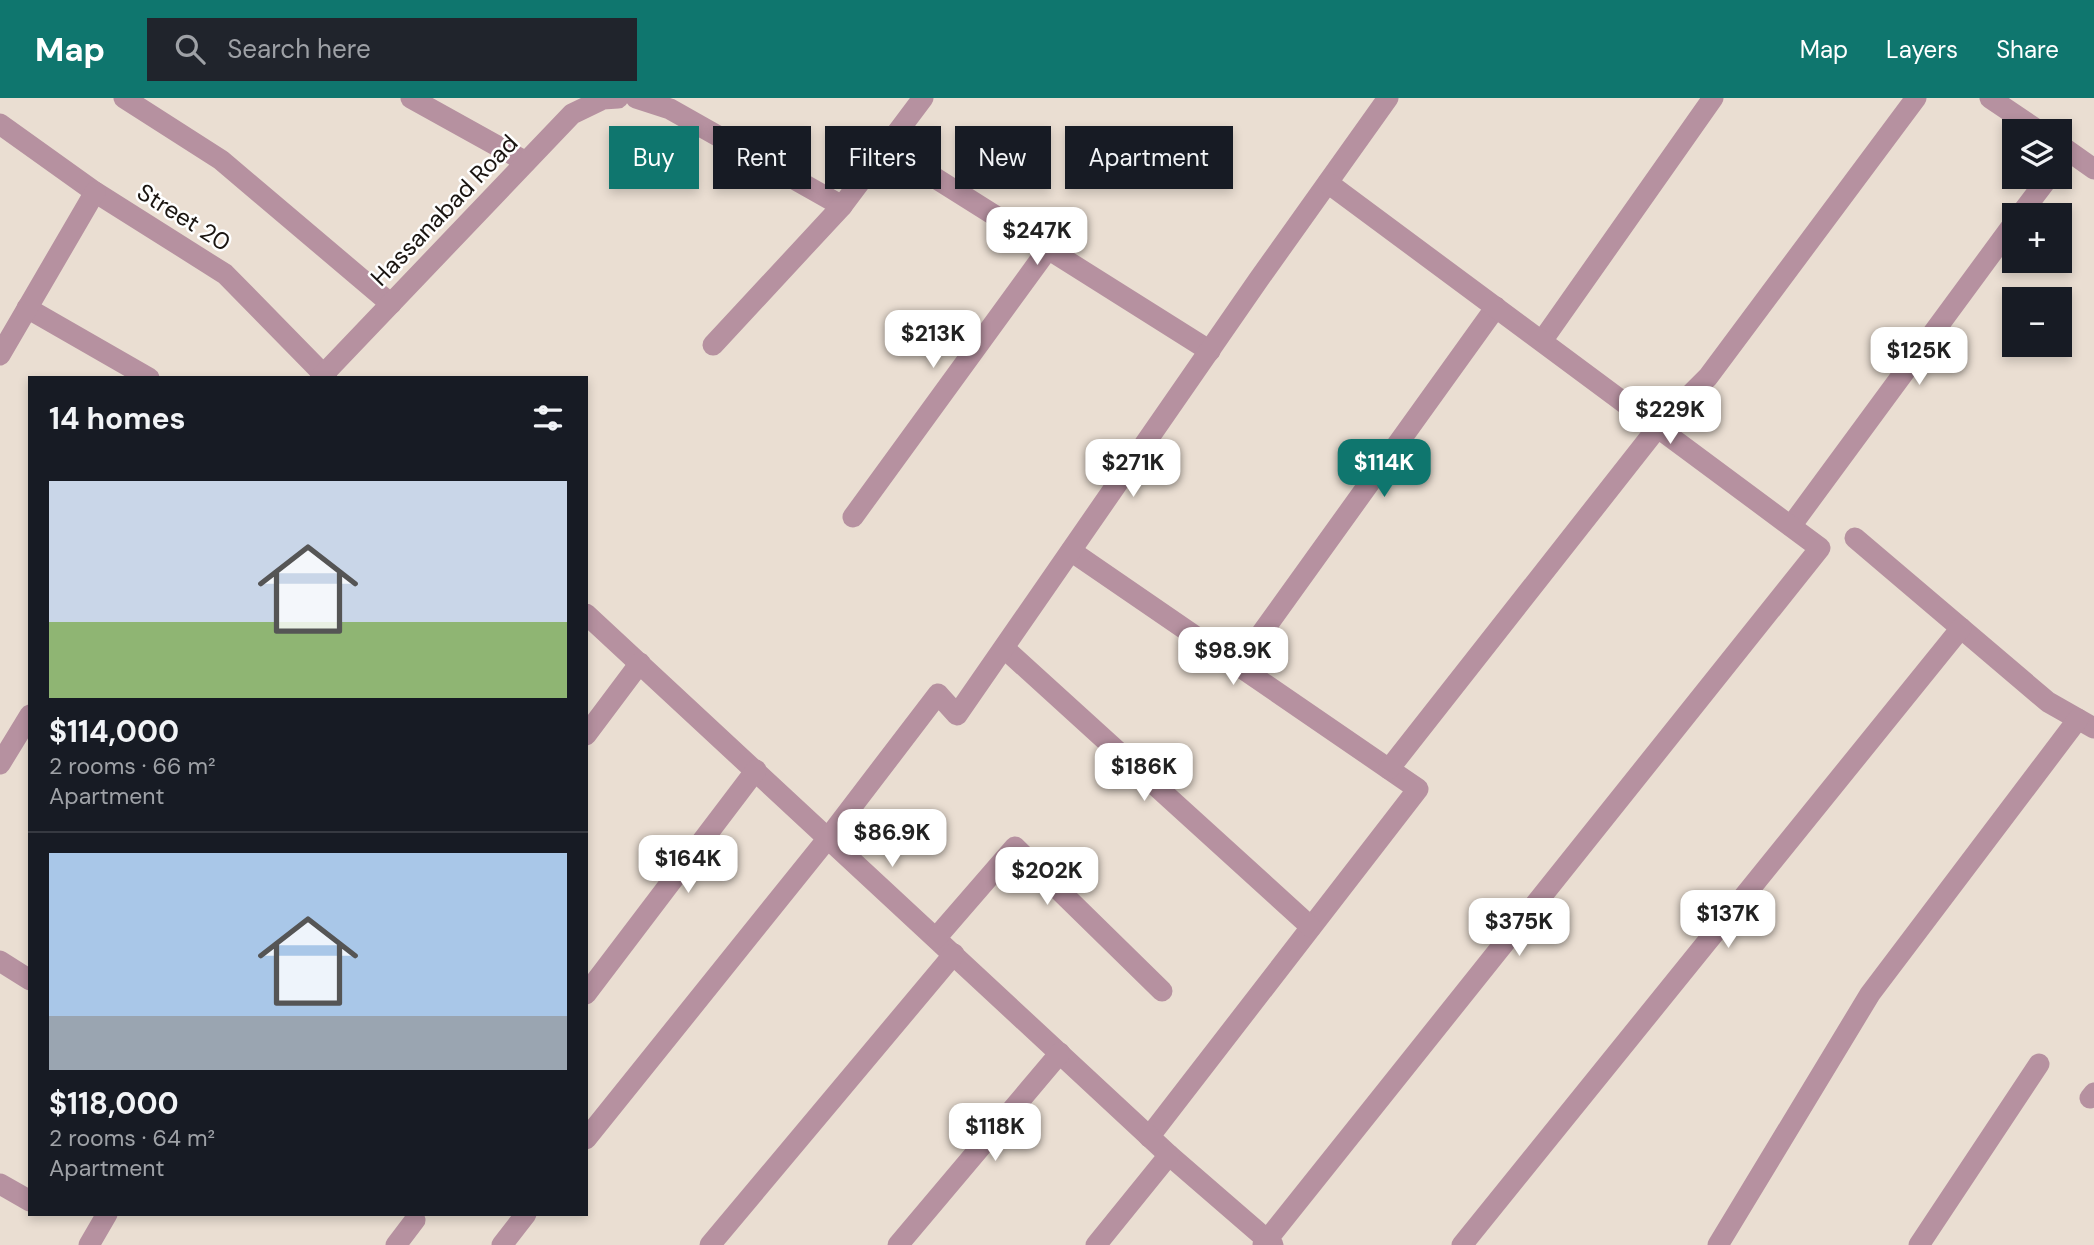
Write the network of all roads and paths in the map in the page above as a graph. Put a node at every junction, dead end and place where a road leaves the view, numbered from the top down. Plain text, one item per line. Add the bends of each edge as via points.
1 (124, 98) edge
2 (411, 98) edge
3 (618, 98) edge
4 (636, 98) edge
5 (923, 98) edge
6 (1388, 98) edge
7 (1713, 98) edge
8 (1916, 98) edge
9 (1990, 98) edge
10 (674, 104) edge
11 (2021, 119) edge
12 (0, 124) edge
13 (902, 126) edge
14 (2072, 158) edge
15 (526, 162) junction
16 (2094, 169) edge
17 (941, 182) edge
18 (1328, 183) junction
19 (855, 189) edge
20 (2040, 189) edge
21 (95, 192) junction
22 (2029, 203) edge
23 (842, 206) junction
24 (2002, 239) edge
25 (1048, 249) junction
26 (391, 304) junction
27 (1496, 307) junction
28 (27, 308) junction
29 (1542, 341) junction
30 (713, 345) dead end
31 (1210, 351) junction
32 (0, 355) edge
33 (146, 376) edge
34 (322, 376) edge
35 (324, 376) edge
36 (1658, 427) junction
37 (853, 517) dead end
38 (1791, 526) junction
39 (1855, 538) dead end
40 (1071, 551) junction
41 (588, 616) edge
42 (1961, 628) junction
43 (1004, 648) junction
44 (640, 663) junction
45 (1238, 666) junction
46 (28, 718) edge
47 (2086, 724) edge
48 (588, 733) edge
49 (0, 764) edge
50 (1389, 769) junction
51 (756, 770) junction
52 (828, 838) junction
53 (1311, 927) junction
54 (936, 937) junction
55 (954, 954) junction
56 (0, 961) edge
57 (28, 979) edge
58 (588, 991) edge
59 (1162, 991) dead end
60 (1060, 1053) junction
61 (2039, 1064) dead end
62 (1149, 1136) junction
63 (588, 1137) edge
64 (1169, 1155) junction
65 (0, 1184) edge
66 (28, 1200) edge
67 (106, 1216) edge
68 (414, 1216) edge
69 (524, 1216) edge
70 (1268, 1243) edge
71 (89, 1245) edge
72 (396, 1245) edge
73 (502, 1245) edge
74 (710, 1245) edge
75 (898, 1245) edge
76 (1096, 1245) edge
77 (1462, 1245) edge
78 (1718, 1245) edge
79 (1919, 1245) edge

1 - 26 street via 221,160
2 - 15 street
3 - 15 street, Hassanabad Road via 603,99 572,114
4 - 10 street
5 - 13 street
6 - 18 street
7 - 29 street
8 - 36 street via 1708,377
9 - 11 street
10 - 23 street
12 - 21 street, Street 20
14 - 16 street
15 - 26 street, Hassanabad Road
17 - 25 street
18 - 27 street
18 - 31 street
19 - 23 street
20 - 22 street
21 - 28 street
21 - 34 street, Street 20 via 225,274
23 - 30 street
24 - 38 street
25 - 31 street
25 - 37 street
26 - 35 street, Hassanabad Road
27 - 29 street
27 - 45 street
28 - 32 street
28 - 33 street
29 - 36 street
31 - 40 street
36 - 38 street
36 - 50 street
38 - 70 street via 1820,548
39 - 42 street
40 - 43 street
40 - 45 street
41 - 44 street
42 - 47 street via 2048,702
42 - 77 street
43 - 52 street via 957,715 938,694
43 - 53 street
44 - 48 street
44 - 51 street
45 - 50 street
46 - 49 street
47 - 78 street via 1870,994
50 - 53 street via 1418,789
51 - 52 street
51 - 58 street
52 - 54 street
52 - 63 street
53 - 62 street
54 - 55 street
54 - 59 street via 1015,847
55 - 60 street
55 - 74 street
56 - 57 street
60 - 62 street
60 - 75 street
61 - 79 street
62 - 64 street
64 - 70 street
64 - 76 street
65 - 66 street
67 - 71 street
68 - 72 street
69 - 73 street

